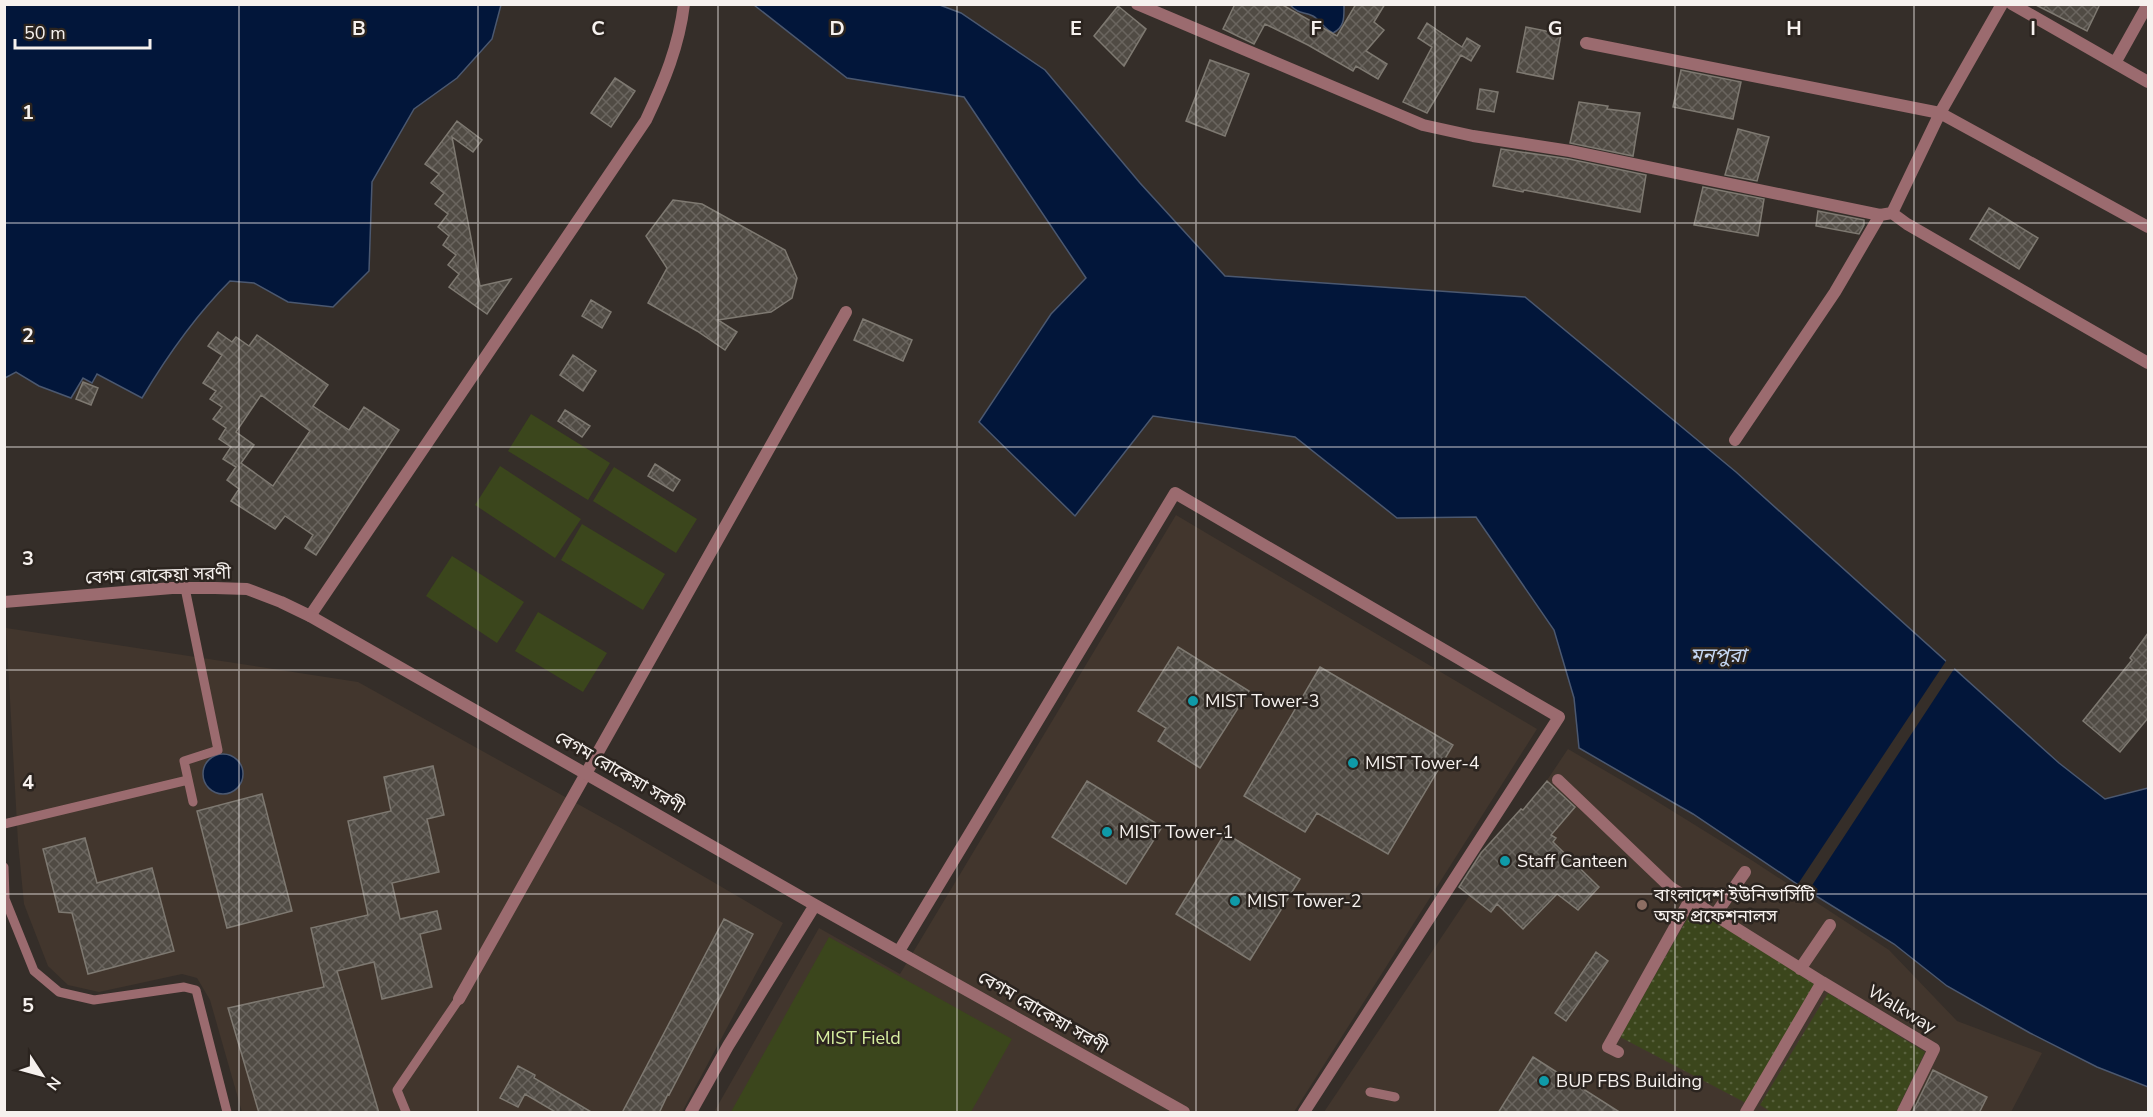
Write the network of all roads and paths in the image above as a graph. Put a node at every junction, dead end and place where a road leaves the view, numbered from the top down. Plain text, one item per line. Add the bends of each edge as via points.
1 (684, 4) edge
2 (1137, 4) edge
3 (2001, 4) edge
4 (2012, 4) edge
5 (2148, 4) edge
6 (1586, 43) dead end
7 (2115, 63) junction
8 (2148, 82) edge
9 (1940, 113) junction
10 (1886, 214) junction
11 (2148, 227) edge
12 (846, 312) dead end
13 (2148, 363) edge
14 (1735, 440) dead end
15 (185, 588) junction
16 (4, 602) edge
17 (310, 616) junction
18 (585, 773) junction
19 (188, 780) junction
20 (1558, 780) dead end
21 (193, 802) dead end
22 (4, 824) edge
23 (4, 867) edge
24 (1745, 872) dead end
25 (1690, 900) junction
26 (815, 905) junction
27 (1715, 915) junction
28 (1830, 925) dead end
29 (899, 951) junction
30 (1800, 969) junction
31 (1822, 982) junction
32 (459, 999) joint
33 (1618, 1052) dead end
34 (1370, 1092) dead end
35 (1395, 1097) dead end
36 (226, 1113) edge
37 (406, 1113) edge
38 (691, 1113) edge
39 (1184, 1113) edge
40 (1304, 1113) edge
41 (1746, 1113) edge
42 (1903, 1113) edge

1 - 17 street via 681,31 645,120
2 - 10 street via 1423,126
3 - 9 street
4 - 7 street
5 - 7 street
6 - 9 street
7 - 8 street
9 - 10 street
9 - 11 street
10 - 13 street
10 - 14 street
12 - 18 street
15 - 16 street, বেগম রোকেয়া সরণী
15 - 17 street, বেগম রোকেয়া সরণী via 248,590
15 - 19 lane via 218,750 184,761
17 - 18 street, বেগম রোকেয়া সরণী
18 - 26 street, বেগম রোকেয়া সরণী
18 - 32 street
19 - 21 lane
19 - 22 lane
20 - 25 street, Walkway via 1670,887
23 - 36 lane via 5,899 34,971 59,992 94,1000 184,987 196,990
24 - 27 street
25 - 27 street, Walkway
25 - 33 street via 1608,1047
26 - 29 street, বেগম রোকেয়া সরণী
26 - 38 street
27 - 30 street, Walkway
28 - 30 street
29 - 39 street, বেগম রোকেয়া সরণী
29 - 40 street via 1175,493 1559,717
30 - 31 street, Walkway
31 - 41 street
31 - 42 street, Walkway via 1934,1049
32 - 37 lane via 397,1090
34 - 35 lane

